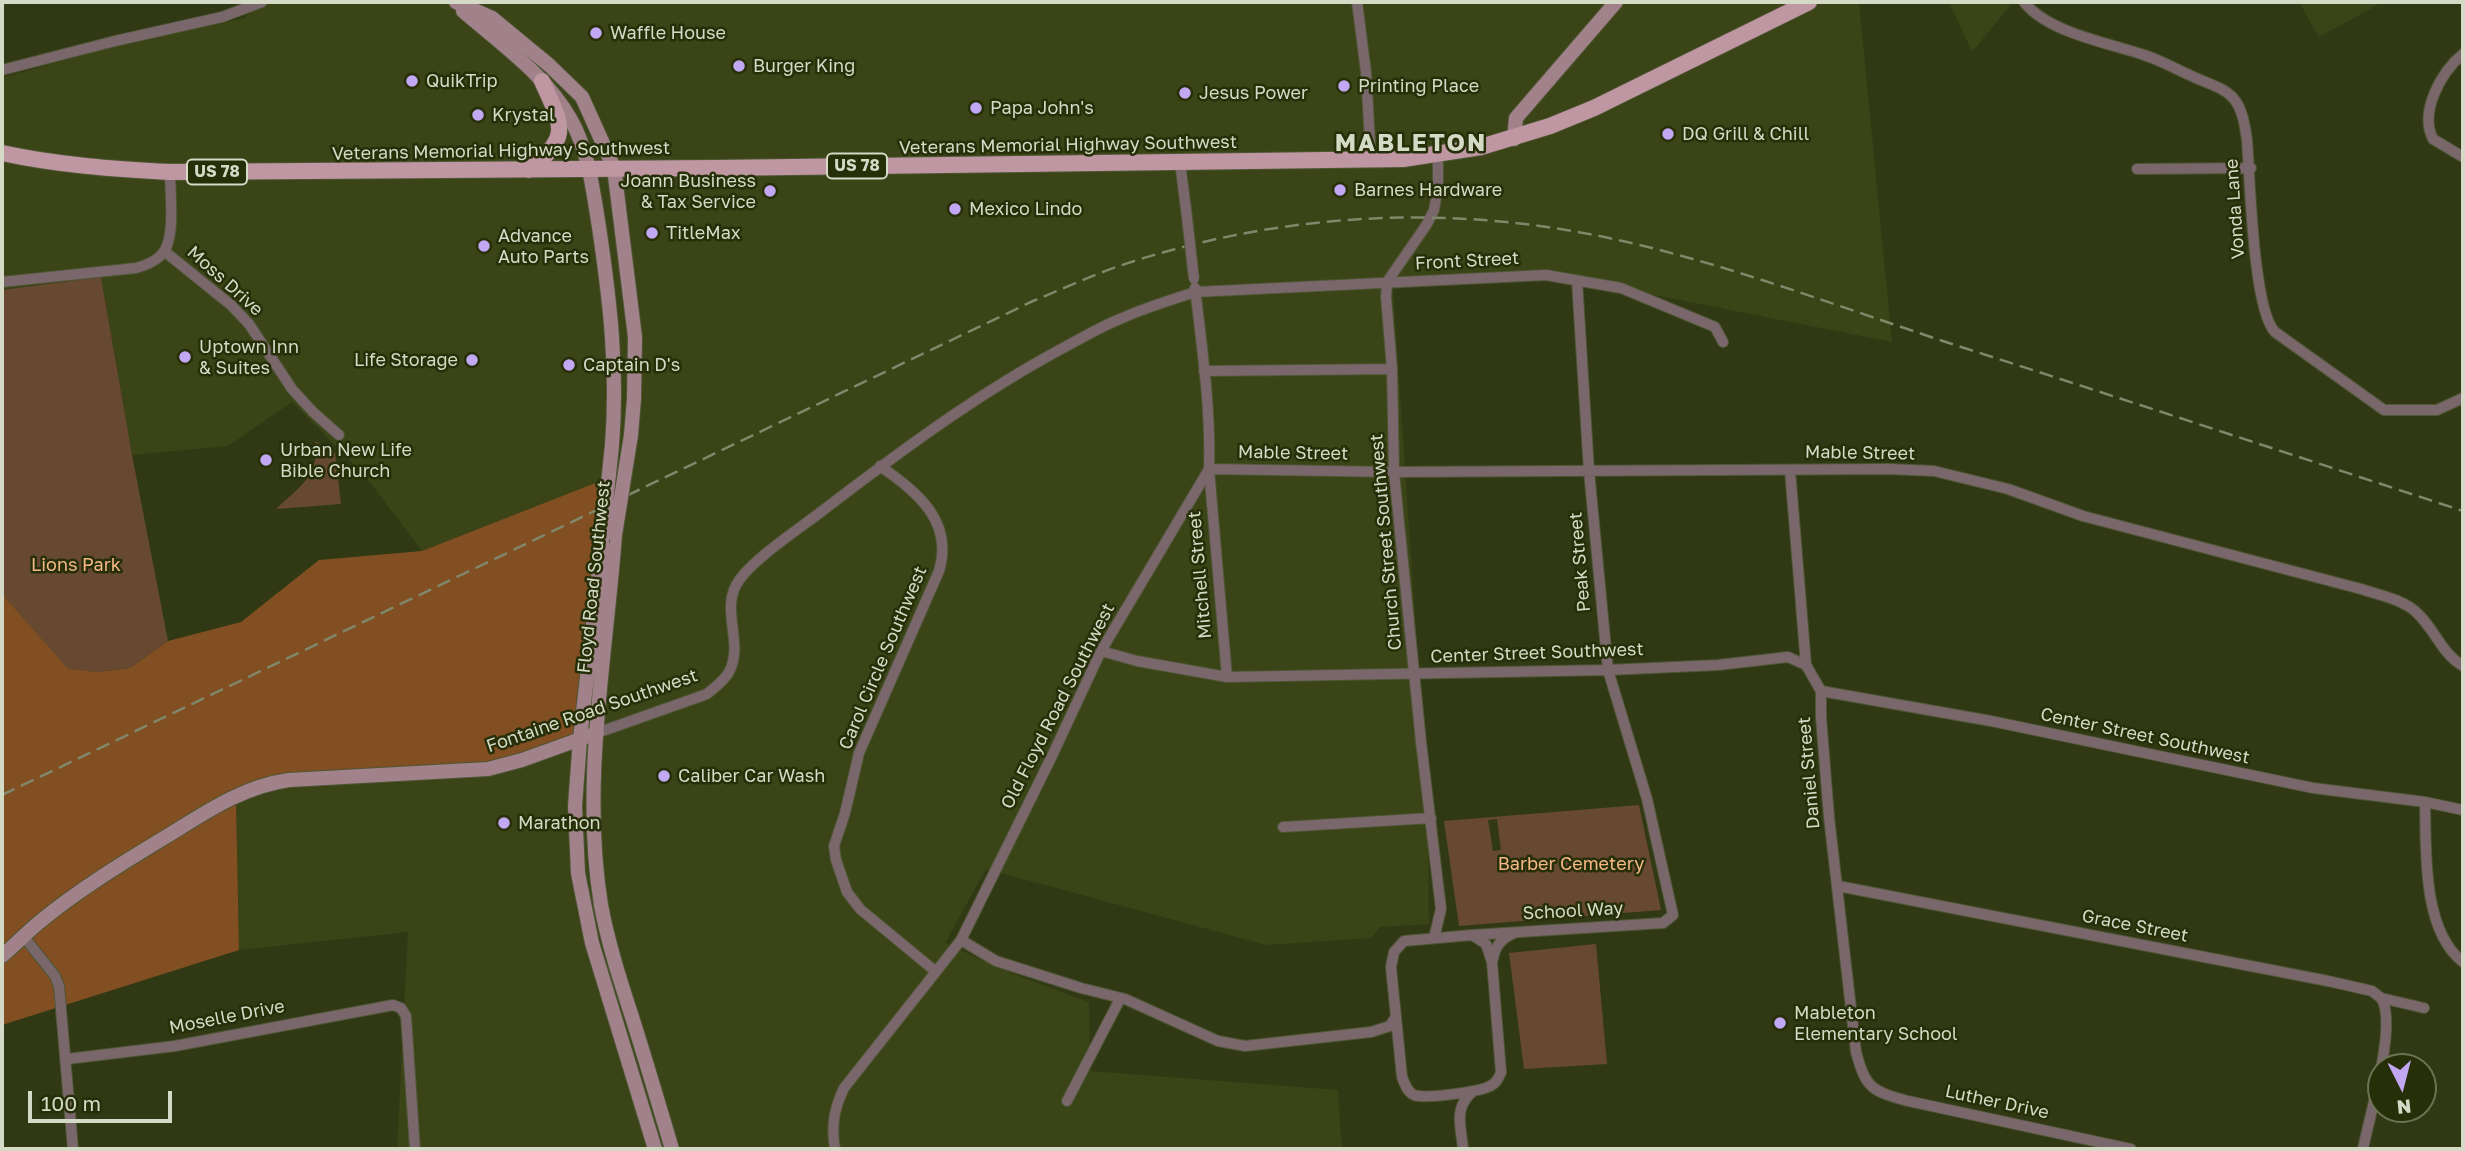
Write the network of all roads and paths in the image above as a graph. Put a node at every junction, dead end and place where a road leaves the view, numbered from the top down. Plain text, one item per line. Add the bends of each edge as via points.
1 (262, 2) edge
2 (454, 2) edge
3 (1357, 2) edge
4 (1616, 2) edge
5 (1809, 2) edge
6 (2024, 2) edge
7 (2463, 54) edge
8 (2, 70) edge
9 (542, 81) junction
10 (1514, 139) junction
11 (2, 153) edge
12 (1438, 155) junction
13 (2463, 157) edge
14 (1371, 161) junction
15 (1180, 163) junction
16 (614, 168) junction
17 (2251, 168) junction
18 (590, 169) junction
19 (2137, 169) dead end
20 (529, 170) junction
21 (170, 172) junction
22 (164, 251) junction
23 (1577, 281) junction
24 (2, 282) edge
25 (1387, 282) junction
26 (1195, 292) junction
27 (1723, 342) dead end
28 (1392, 369) junction
29 (1204, 371) junction
30 (2463, 398) edge
31 (339, 435) dead end
32 (880, 466) junction
33 (1209, 469) junction
34 (1790, 470) junction
35 (1589, 471) junction
36 (1394, 472) junction
37 (608, 538) junction
38 (1101, 651) junction
39 (1806, 665) junction
40 (2463, 666) edge
41 (1608, 670) junction
42 (1415, 674) junction
43 (1227, 677) junction
44 (1821, 691) junction
45 (597, 733) junction
46 (580, 739) junction
47 (2425, 802) junction
48 (2463, 810) edge
49 (1432, 818) junction
50 (1283, 827) dead end
51 (1838, 886) junction
52 (1441, 909) junction
53 (1673, 915) joint
54 (1517, 931) junction
55 (1472, 934) junction
56 (1455, 936) junction
57 (24, 937) junction
58 (1434, 938) junction
59 (961, 940) junction
60 (2, 956) edge
61 (1492, 962) junction
62 (2463, 962) edge
63 (934, 971) junction
64 (2381, 998) junction
65 (1120, 999) junction
66 (2424, 1008) dead end
67 (1395, 1018) junction
68 (1371, 1032) junction
69 (1399, 1046) junction
70 (67, 1059) junction
71 (1863, 1077) joint
72 (1474, 1090) junction
73 (1439, 1095) junction
74 (1067, 1101) dead end
75 (1459, 1109) junction
76 (73, 1149) edge
77 (415, 1149) edge
78 (655, 1149) edge
79 (672, 1149) edge
80 (835, 1149) edge
81 (1463, 1149) edge
82 (2131, 1149) edge
83 (2363, 1149) edge

1 - 8 street via 222,17
2 - 9 main road, Floyd Road Southwest
2 - 16 main road, Floyd Road Southwest via 492,18 582,97
3 - 14 street
4 - 10 main road via 1516,118
5 - 10 main road, Veterans Memorial Highway Southwest / US 78 via 1594,108
6 - 17 street, Vonda Lane via 2044,19 2148,57 2228,93 2244,121
7 - 13 street via 2446,73 2427,119 2438,145
9 - 18 main road, Floyd Road Southwest via 571,120
9 - 20 main road via 557,116 559,138 547,156
10 - 12 main road, Veterans Memorial Highway Southwest / US 78
11 - 21 main road, Veterans Memorial Highway Southwest / US 78 via 53,163
12 - 14 main road, Veterans Memorial Highway Southwest / US 78
12 - 25 street via 1434,210
14 - 15 main road, Veterans Memorial Highway Southwest / US 78
15 - 16 main road, Veterans Memorial Highway Southwest / US 78
15 - 26 street, bridge
16 - 18 main road, Veterans Memorial Highway Southwest / US 78
16 - 37 main road, Floyd Road Southwest, bridge via 635,337 635,388 631,435
17 - 19 street
17 - 30 street, Vonda Lane via 2260,293 2270,327 2384,410 2437,410
18 - 20 main road, Veterans Memorial Highway Southwest / US 78
18 - 37 main road, Floyd Road Southwest, bridge via 616,391
20 - 21 main road, Veterans Memorial Highway Southwest / US 78
21 - 22 street via 170,228
22 - 24 street via 136,268
22 - 31 street, Moss Drive via 249,324 292,389
23 - 25 street, Front Street via 1546,275
23 - 27 street, Front Street via 1621,288 1662,304 1715,327
23 - 35 street, Peak Street
25 - 26 street, Front Street
25 - 28 street, Church Street Southwest
26 - 29 street
26 - 32 street, Fontaine Road Southwest via 1117,320 1011,376
28 - 29 street
28 - 36 street, Church Street Southwest
29 - 33 street
32 - 45 street, Fontaine Road Southwest via 740,578 731,598 732,662 718,685 707,694
32 - 63 street, Carol Circle Southwest via 927,506 936,519 944,549 917,624 859,753 834,846 848,892 860,909
33 - 36 street, Mable Street
33 - 38 street, Old Floyd Road Southwest
33 - 43 street, Mitchell Street
34 - 35 street, Mable Street
34 - 39 street, Daniel Street
34 - 40 street, Mable Street via 1934,471 2361,589 2416,612 2442,649
35 - 36 street, Mable Street
35 - 41 street, Peak Street
36 - 42 street, Church Street Southwest
37 - 45 main road, Floyd Road Southwest
37 - 46 main road, Floyd Road Southwest
38 - 43 street, Center Street Southwest
38 - 59 street, Old Floyd Road Southwest
39 - 41 street, Center Street Southwest via 1788,657
39 - 44 street, Daniel Street
41 - 42 street, Center Street Southwest
41 - 53 street, Peak Street via 1647,799
42 - 43 street, Center Street Southwest
42 - 49 street, Church Street Southwest
44 - 47 street, Center Street Southwest via 2314,788
44 - 51 street, Daniel Street
45 - 46 main road, Fontaine Road Southwest
45 - 79 main road, Floyd Road Southwest via 594,826 601,902 613,957
46 - 57 main road, Fontaine Road Southwest via 488,769 289,780 249,789 118,866
46 - 78 main road, Floyd Road Southwest via 575,806 583,901
47 - 48 street, Center Street Southwest
47 - 62 street via 2433,905 2446,944
49 - 50 street
49 - 52 street, Church Street Southwest
51 - 64 street, Grace Street via 2328,981 2372,991
51 - 71 street, Daniel Street via 1856,1052
52 - 56 street
52 - 58 street, Church Street Southwest
53 - 54 street, School Way via 1662,923
54 - 55 street, School Way
54 - 61 street via 1494,949
55 - 56 street
55 - 61 street via 1486,944
56 - 58 street
57 - 60 main road, Fontaine Road Southwest
57 - 70 street via 59,986
58 - 67 street via 1404,941 1394,952
59 - 63 street, Old Floyd Road Southwest
59 - 65 street via 1007,965
61 - 72 street via 1501,1072 1494,1084
63 - 80 street, Old Floyd Road Southwest via 844,1088 833,1120
64 - 66 street, Grace Street
64 - 83 street via 2386,1006 2386,1041
65 - 68 street via 1218,1041 1245,1046
65 - 74 street
67 - 68 street via 1390,1026
67 - 69 street
68 - 69 street via 1391,1037
69 - 73 street via 1406,1088 1413,1095
70 - 76 street
70 - 77 street, Moselle Drive via 175,1046 393,1005 406,1016
71 - 82 street, Luther Drive via 1887,1095 1908,1101
72 - 73 street
72 - 75 street
73 - 75 street
75 - 81 street

